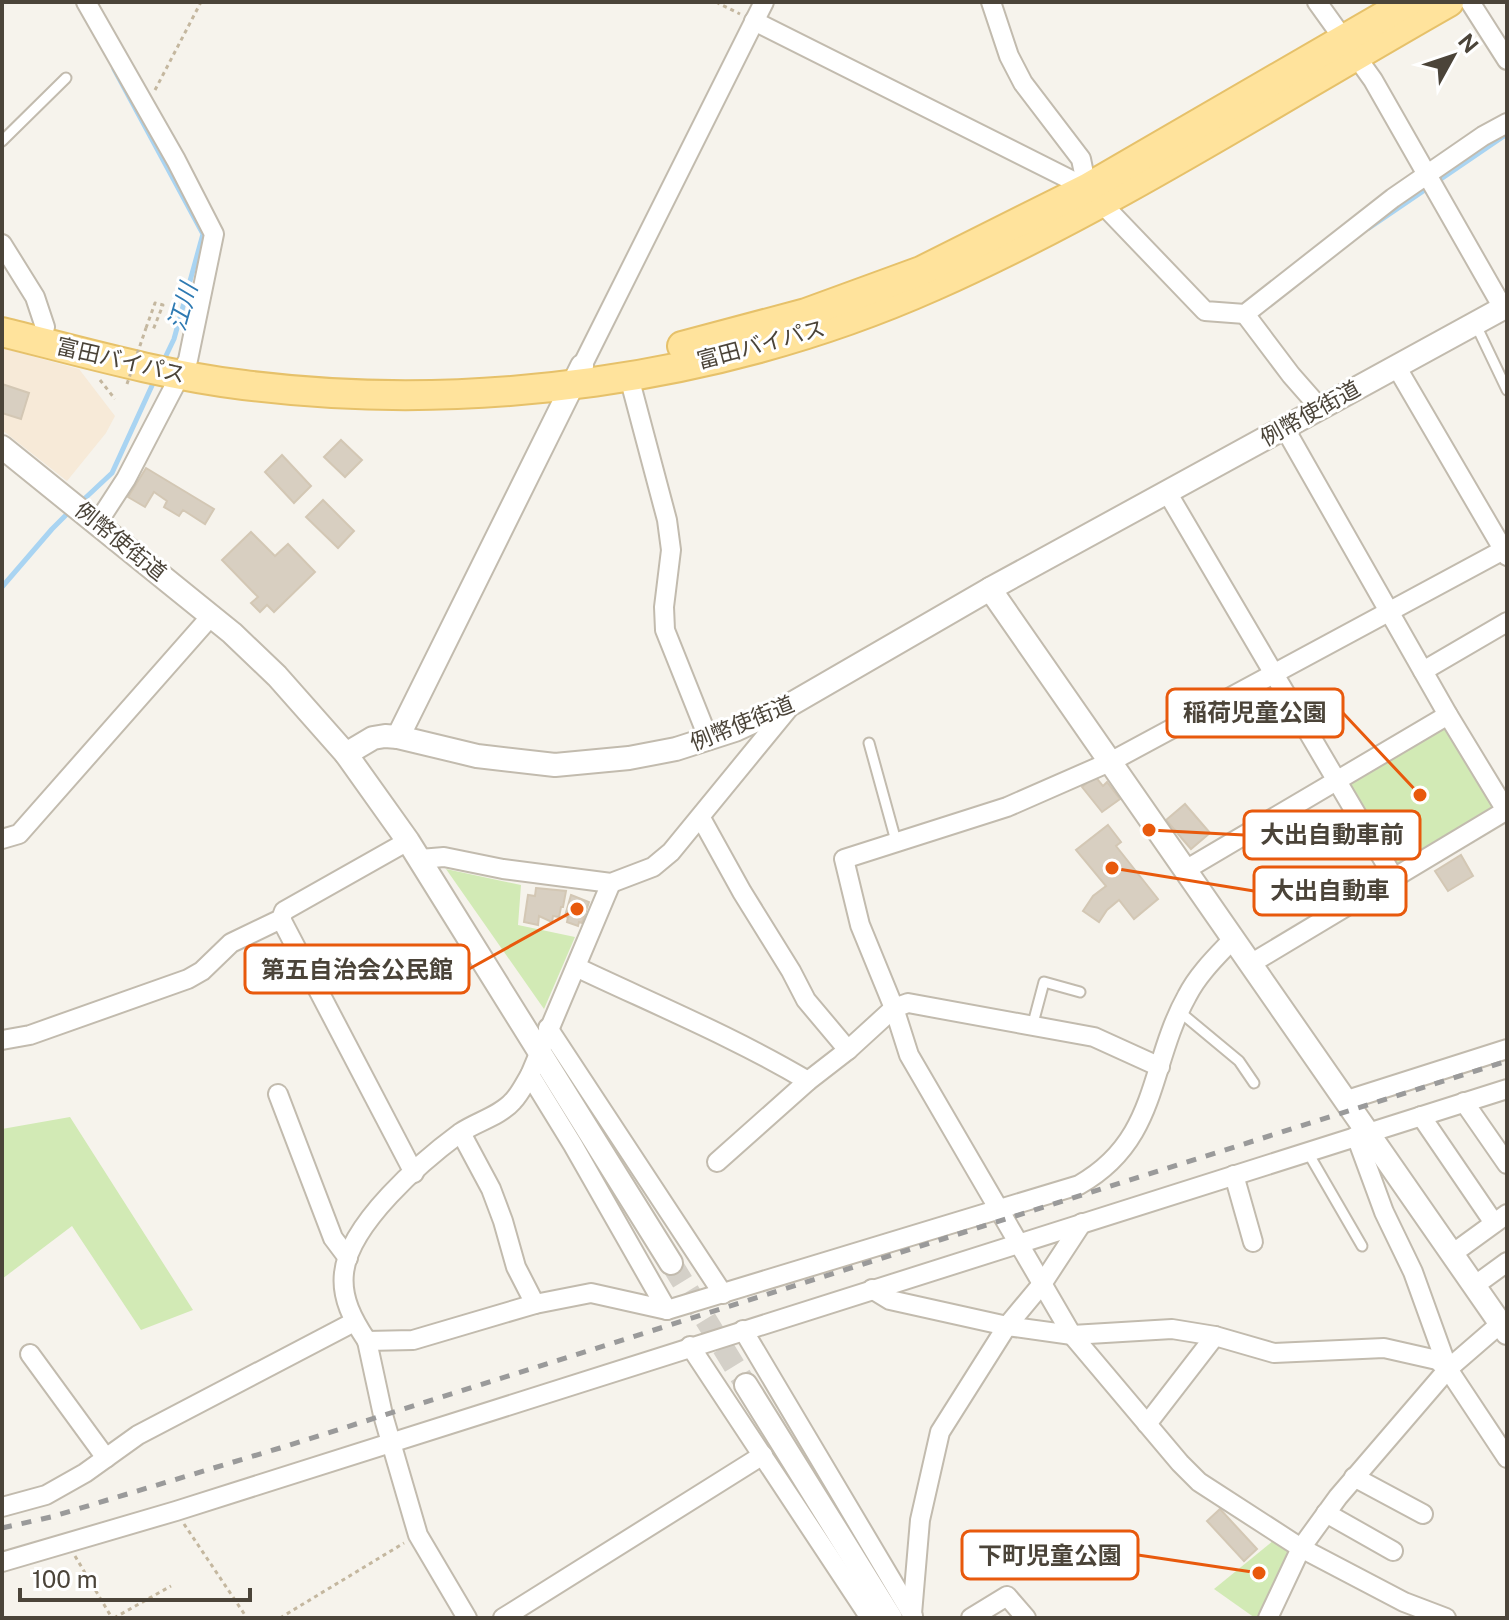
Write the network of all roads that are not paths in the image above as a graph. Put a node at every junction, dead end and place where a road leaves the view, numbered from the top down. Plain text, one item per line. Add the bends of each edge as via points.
1 (86, 2) edge
2 (764, 2) edge
3 (991, 2) edge
4 (1317, 2) edge
5 (1408, 2) edge
6 (1449, 2) edge
7 (1470, 2) edge
8 (754, 21) junction
9 (1349, 48) junction
10 (1507, 60) edge
11 (66, 78) dead end
12 (1507, 123) edge
13 (2, 141) edge
14 (1427, 176) junction
15 (1094, 196) junction
16 (2, 244) edge
17 (1505, 307) edge
18 (1245, 314) junction
19 (2, 316) edge
20 (1475, 323) junction
21 (45, 327) junction
22 (2, 332) edge
23 (161, 359) junction
24 (1396, 366) junction
25 (578, 375) junction
26 (629, 377) junction
27 (1507, 390) edge
28 (1320, 408) junction
29 (1284, 427) junction
30 (2, 447) edge
31 (1167, 492) junction
32 (98, 522) junction
33 (1506, 551) edge
34 (990, 589) junction
35 (1389, 611) junction
36 (212, 615) junction
37 (1507, 622) edge
38 (1423, 671) junction
39 (1274, 673) junction
40 (793, 703) junction
41 (1448, 715) junction
42 (398, 737) junction
43 (709, 740) junction
44 (869, 743) dead end
45 (346, 754) junction
46 (1112, 761) junction
47 (1337, 779) junction
48 (1507, 811) edge
49 (701, 818) junction
50 (2, 839) edge
51 (896, 841) junction
52 (414, 850) junction
53 (1187, 869) junction
54 (1394, 878) junction
55 (611, 883) junction
56 (281, 919) junction
57 (1234, 938) junction
58 (1252, 963) junction
59 (576, 967) junction
60 (1080, 992) dead end
61 (894, 1008) junction
62 (1180, 1012) junction
63 (1032, 1027) junction
64 (548, 1028) junction
65 (2, 1040) edge
66 (1507, 1049) edge
67 (848, 1050) junction
68 (539, 1052) junction
69 (1160, 1067) junction
70 (530, 1075) junction
71 (808, 1081) junction
72 (1254, 1083) dead end
73 (1507, 1089) edge
74 (278, 1094) dead end
75 (1347, 1100) junction
76 (1464, 1102) junction
77 (1421, 1116) junction
78 (461, 1133) junction
79 (1363, 1134) junction
80 (1307, 1151) junction
81 (717, 1162) dead end
82 (1507, 1164) edge
83 (414, 1173) junction
84 (1234, 1175) junction
85 (1000, 1210) junction
86 (1501, 1219) edge
87 (1082, 1223) junction
88 (1019, 1242) junction
89 (1253, 1242) dead end
90 (1362, 1246) dead end
91 (1452, 1254) junction
92 (348, 1258) junction
93 (1507, 1262) edge
94 (671, 1263) tunnel mouth
95 (1042, 1284) junction
96 (1474, 1286) junction
97 (872, 1289) junction
98 (723, 1294) junction
99 (535, 1304) junction
100 (667, 1310) junction
101 (354, 1322) junction
102 (1007, 1326) junction
103 (1504, 1328) edge
104 (743, 1330) junction
105 (1072, 1335) junction
106 (1215, 1336) junction
107 (367, 1341) junction
108 (690, 1346) junction
109 (30, 1354) dead end
110 (1448, 1369) junction
111 (746, 1385) tunnel mouth
112 (1147, 1424) junction
113 (390, 1441) junction
114 (763, 1455) junction
115 (106, 1458) junction
116 (1507, 1458) edge
117 (1354, 1477) junction
118 (2, 1507) edge
119 (1326, 1513) junction
120 (1423, 1514) dead end
121 (1301, 1548) junction
122 (1393, 1551) dead end
123 (2, 1562) edge
124 (906, 1617) edge
125 (467, 1618) edge
126 (503, 1618) edge
127 (870, 1618) edge
128 (971, 1618) edge
129 (1026, 1618) edge
130 (1268, 1618) edge
131 (1446, 1618) edge

1 - 23 street via 214,234
2 - 8 street
3 - 15 street via 1023,83 1081,159
4 - 9 street
5 - 9 main road, 富田バイパス
6 - 9 main road, 富田バイパス
7 - 10 street
8 - 15 street
8 - 25 street
9 - 14 street
9 - 15 main road, 富田バイパス
11 - 13 lane
12 - 14 street
14 - 17 street
14 - 18 street
15 - 18 street via 1205,311
15 - 25 main road, 富田バイパス via 921,271 806,313
15 - 26 main road, 富田バイパス via 1021,246 931,288 813,331
16 - 21 street via 35,297
17 - 20 street, 例幣使街道
18 - 28 street
19 - 21 main road, 富田バイパス
20 - 24 street, 例幣使街道
20 - 27 lane
21 - 23 main road, 富田バイパス
22 - 23 main road, 富田バイパス
23 - 25 main road, 富田バイパス via 272,388 385,394 508,390
23 - 32 street via 126,479
24 - 28 street, 例幣使街道
24 - 33 street
25 - 26 main road, 富田バイパス
25 - 42 street
26 - 43 street via 667,520 671,550 665,630
28 - 29 street, 例幣使街道
29 - 31 street, 例幣使街道
29 - 35 street
30 - 32 street, 例幣使街道
31 - 34 street, 例幣使街道
31 - 39 street
32 - 36 street, 例幣使街道
33 - 35 street
34 - 40 street, 例幣使街道
34 - 46 street
35 - 38 street
35 - 39 street
36 - 45 street, 例幣使街道 via 277,676
36 - 50 street via 19,834
37 - 38 street
38 - 41 street
39 - 46 street
39 - 47 street
40 - 43 street, 例幣使街道
40 - 49 street
41 - 47 street
41 - 48 street
42 - 43 street, 例幣使街道 via 477,756 555,765 629,758
42 - 45 street, 例幣使街道 via 373,738
44 - 51 lane
45 - 52 street
46 - 51 street via 1007,807
46 - 53 street
47 - 53 street
47 - 54 street
48 - 54 street
49 - 55 street via 653,867
49 - 67 street via 806,1000
51 - 61 street via 844,859 860,925
52 - 55 street via 503,869
52 - 56 street via 284,911
52 - 68 street
53 - 57 street
54 - 58 street
55 - 59 street
56 - 65 street via 231,943 188,979
56 - 83 street
57 - 58 street
57 - 62 street via 1201,974
58 - 75 street
59 - 64 street
59 - 71 street via 729,1037
60 - 63 lane via 1044,982
61 - 63 street via 908,1003
61 - 67 street
61 - 85 street via 909,1055
62 - 69 street
62 - 72 lane via 1239,1061
63 - 69 street via 1094,1037
64 - 68 street
64 - 98 street
66 - 75 street
67 - 71 street
68 - 70 street
68 - 94 street
69 - 85 street via 1133,1133 1106,1167 1079,1185
70 - 78 street via 512,1102
70 - 100 street
71 - 81 street
73 - 76 street
74 - 92 street via 333,1238
75 - 79 street
76 - 77 street
76 - 82 street
77 - 79 street
77 - 86 street
78 - 83 street
78 - 99 street via 491,1189 516,1267
79 - 80 street
79 - 91 street
79 - 110 street via 1384,1212 1413,1272
80 - 84 street
80 - 90 lane
83 - 92 street via 378,1206
84 - 87 street
84 - 89 street
85 - 88 street
85 - 98 street
86 - 91 street
87 - 88 street
87 - 95 street
88 - 95 street
88 - 97 street
91 - 96 street
92 - 101 street via 344,1294
93 - 96 street
95 - 102 street
95 - 105 street
96 - 103 street
97 - 102 street via 890,1300
97 - 104 street
98 - 100 street
99 - 100 street via 591,1293
99 - 107 street via 413,1340
101 - 107 street
101 - 115 street via 138,1435
102 - 105 street
102 - 124 street via 940,1432
103 - 110 street
104 - 108 street
104 - 124 street
105 - 106 street via 1172,1329
105 - 112 street
106 - 110 street via 1274,1353 1384,1348 1437,1360
106 - 112 street
107 - 113 street
108 - 113 street
108 - 114 street
109 - 115 street
110 - 116 street
110 - 117 street
111 - 124 street
112 - 121 street via 1199,1482
113 - 123 street
113 - 125 street via 418,1535
114 - 126 street
114 - 127 street
115 - 118 street via 46,1495
117 - 119 street
117 - 120 street
119 - 121 street
119 - 122 street
121 - 130 street
121 - 131 street
128 - 129 street via 1007,1596

